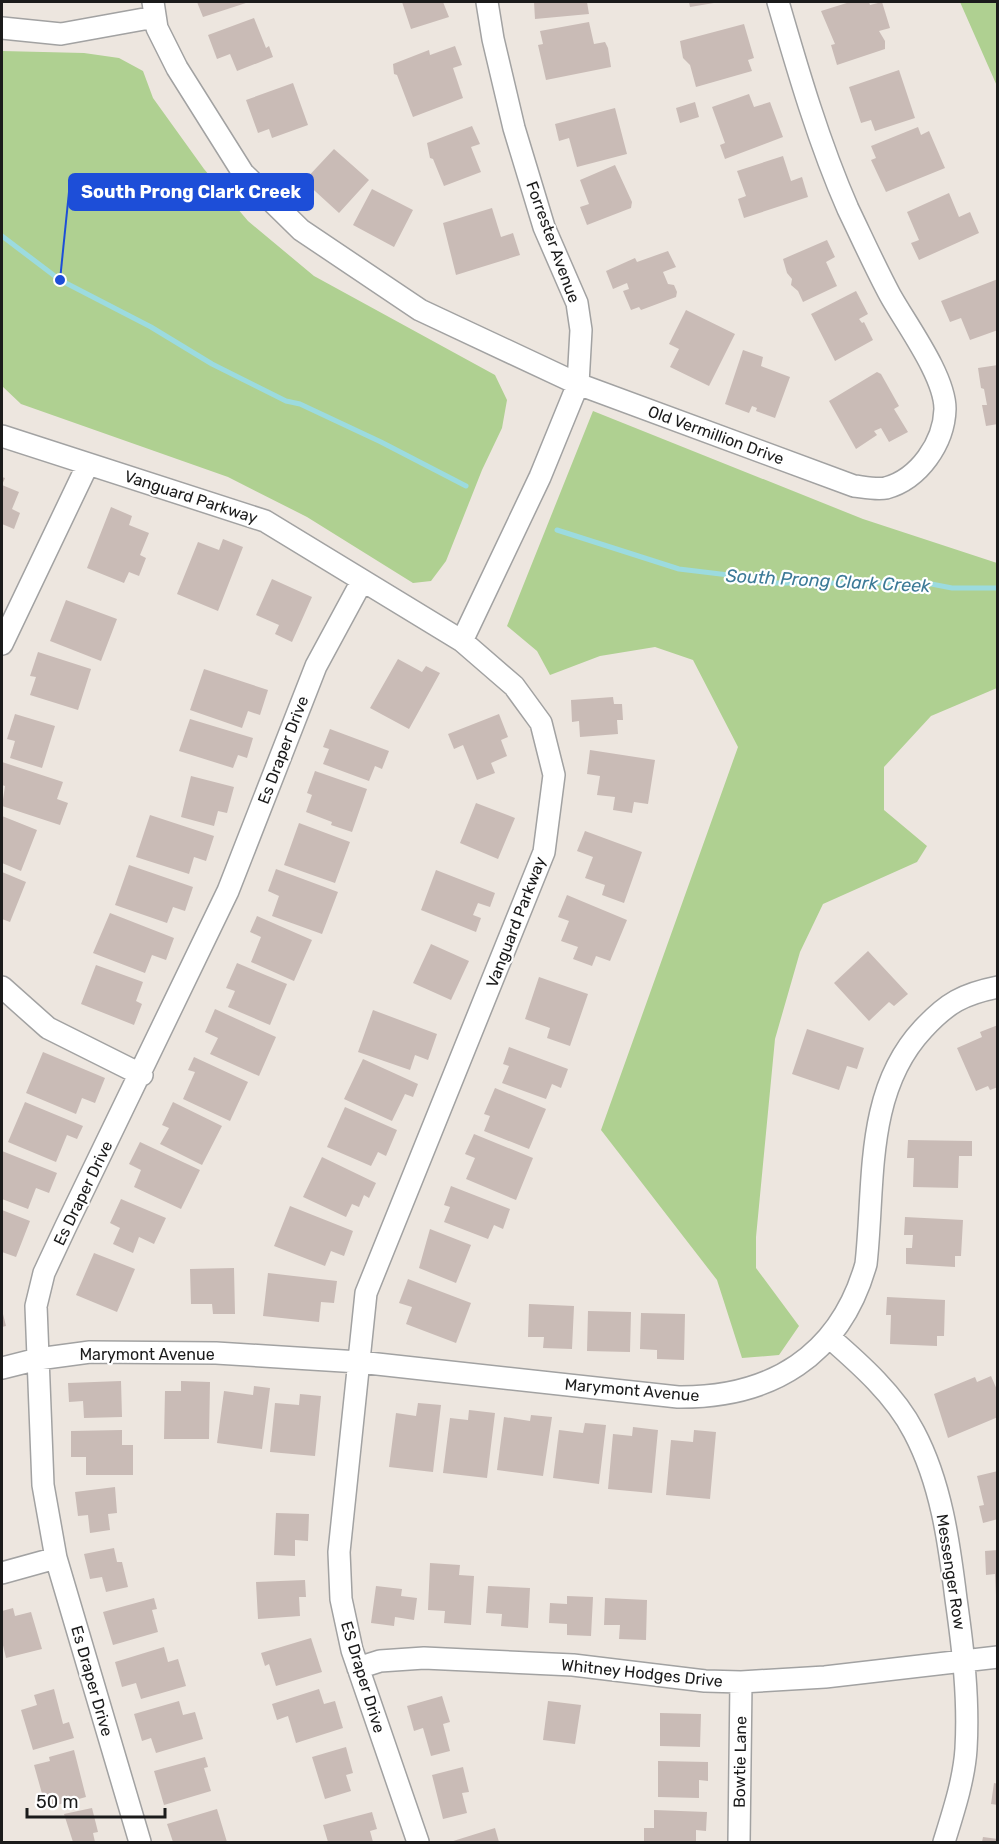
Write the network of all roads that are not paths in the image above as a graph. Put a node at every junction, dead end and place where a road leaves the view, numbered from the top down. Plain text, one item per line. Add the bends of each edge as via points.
1 (487, 2) edge
2 (778, 2) edge
3 (154, 9) edge
4 (2, 28) edge
5 (578, 384) junction
6 (2, 436) edge
7 (88, 464) junction
8 (362, 581) junction
9 (462, 641) junction
10 (2, 644) edge
11 (2, 987) edge
12 (998, 987) edge
13 (142, 1075) junction
14 (829, 1337) junction
15 (38, 1359) junction
16 (359, 1362) junction
17 (2, 1368) edge
18 (56, 1558) junction
19 (2, 1573) edge
20 (998, 1657) edge
21 (964, 1659) junction
22 (358, 1668) junction
23 (741, 1682) junction
24 (140, 1842) edge
25 (418, 1842) edge
26 (739, 1842) edge
27 (944, 1842) edge

1 - 5 street, Forrester Avenue via 514,128 544,227 577,303 581,330
2 - 5 street, Old Vermillion Drive via 848,207 890,295 934,371 945,408 940,435 927,461 885,488 854,486
3 - 4 street, Old Vermillion Drive via 61,34
3 - 5 street, Old Vermillion Drive via 157,28 177,68 243,173 301,230 420,310
5 - 9 street, Forrester Avenue via 540,477
6 - 7 street, Vanguard Parkway
7 - 8 street, Vanguard Parkway via 265,521
7 - 10 street
8 - 9 street, Vanguard Parkway
8 - 13 street, Es Draper Drive via 316,666 228,891
9 - 16 street, Vanguard Parkway via 514,686 541,723 554,775 544,852 366,1293
11 - 13 street via 48,1028
12 - 14 street, Marymont Avenue via 953,1001 916,1037 888,1081 878,1130 866,1264 850,1305
13 - 15 street, Es Draper Drive via 44,1273 36,1306
14 - 16 street, Marymont Avenue via 798,1365 759,1386 706,1397
14 - 21 street, Messenger Row via 888,1395 914,1431 935,1482 948,1540
15 - 16 street, Marymont Avenue via 90,1352 216,1353
15 - 17 street, Marymont Avenue
15 - 18 street, Es Draper Drive via 43,1485
16 - 22 street, ES Draper Drive via 339,1552 340,1599
18 - 19 street
18 - 24 street, Es Draper Drive
20 - 21 street, Whitney Hodges Drive
21 - 23 street, Whitney Hodges Drive via 825,1677
21 - 27 street, Messenger Row via 966,1750
22 - 23 street, Whitney Hodges Drive via 380,1661 424,1658 573,1665 705,1682
22 - 25 street, ES Draper Drive
23 - 26 street, Bowtie Lane

